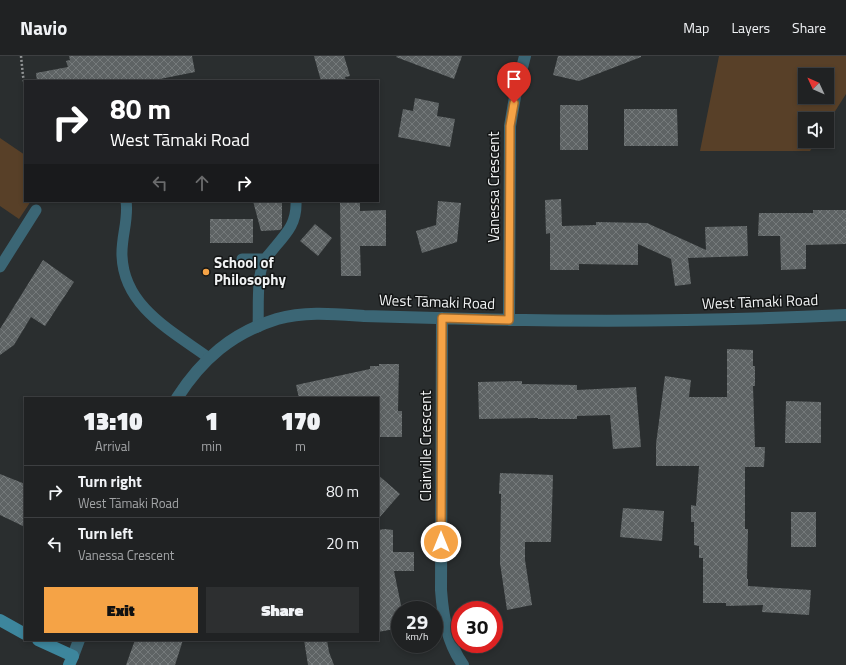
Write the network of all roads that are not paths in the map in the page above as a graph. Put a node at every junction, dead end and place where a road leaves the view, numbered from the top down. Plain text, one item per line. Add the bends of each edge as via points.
1 (525, 56) edge
2 (126, 202) edge
3 (296, 202) edge
4 (36, 210) dead end
5 (266, 258) junction
6 (242, 259) dead end
7 (0, 267) edge
8 (846, 316) edge
9 (442, 318) junction
10 (509, 320) junction
11 (258, 327) junction
12 (209, 358) junction
13 (178, 397) edge
14 (0, 620) edge
15 (24, 633) edge
16 (40, 641) edge
17 (79, 641) edge
18 (71, 661) edge
19 (463, 665) edge

1 - 10 street, Vanessa Crescent via 510,126
2 - 12 lane via 122,264 128,285 142,307 154,318
3 - 5 lane via 295,220 290,231
4 - 7 lane
5 - 6 lane
5 - 11 lane via 260,281
8 - 10 street, West Tāmaki Road via 623,322
9 - 10 street, West Tāmaki Road
9 - 11 street, West Tāmaki Road via 299,315
9 - 19 street, Clairville Crescent via 441,590 447,633
11 - 12 street, West Tāmaki Road via 236,337
12 - 13 street, West Tāmaki Road
14 - 15 street
16 - 18 street
17 - 18 street

